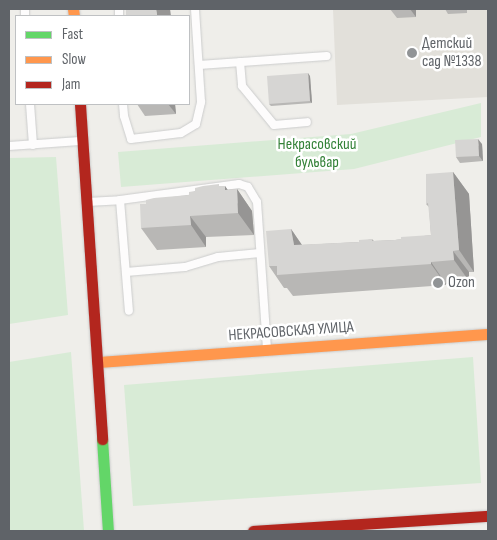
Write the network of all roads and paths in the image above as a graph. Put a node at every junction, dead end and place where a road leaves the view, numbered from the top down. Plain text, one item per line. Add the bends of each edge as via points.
1 (195, 9) edge
2 (327, 56) dead end
3 (240, 62) junction
4 (199, 64) junction
5 (30, 105) edge
6 (80, 105) edge
7 (123, 105) edge
8 (307, 122) dead end
9 (82, 141) junction
10 (33, 144) junction
11 (9, 146) edge
12 (120, 200) junction
13 (87, 202) junction
14 (260, 252) junction
15 (126, 272) junction
16 (129, 311) dead end
17 (488, 334) edge
18 (267, 350) junction
19 (97, 362) junction
20 (488, 516) edge
21 (108, 531) edge
22 (253, 531) edge

1 - 4 lane
2 - 3 lane
3 - 4 lane
3 - 8 lane via 242,86 274,125
4 - 7 lane via 201,102 196,124 181,133 131,139
5 - 10 lane
6 - 9 street
9 - 10 lane
9 - 13 street
10 - 11 lane
12 - 13 lane
12 - 14 lane via 239,184 248,187 257,202
12 - 15 lane
13 - 19 street
14 - 15 lane via 218,257 185,267
14 - 18 lane
15 - 16 lane
17 - 18 street, НЕКРАСОВСКАЯ УЛИЦА
18 - 19 street, НЕКРАСОВСКАЯ УЛИЦА
19 - 21 street
20 - 22 street

